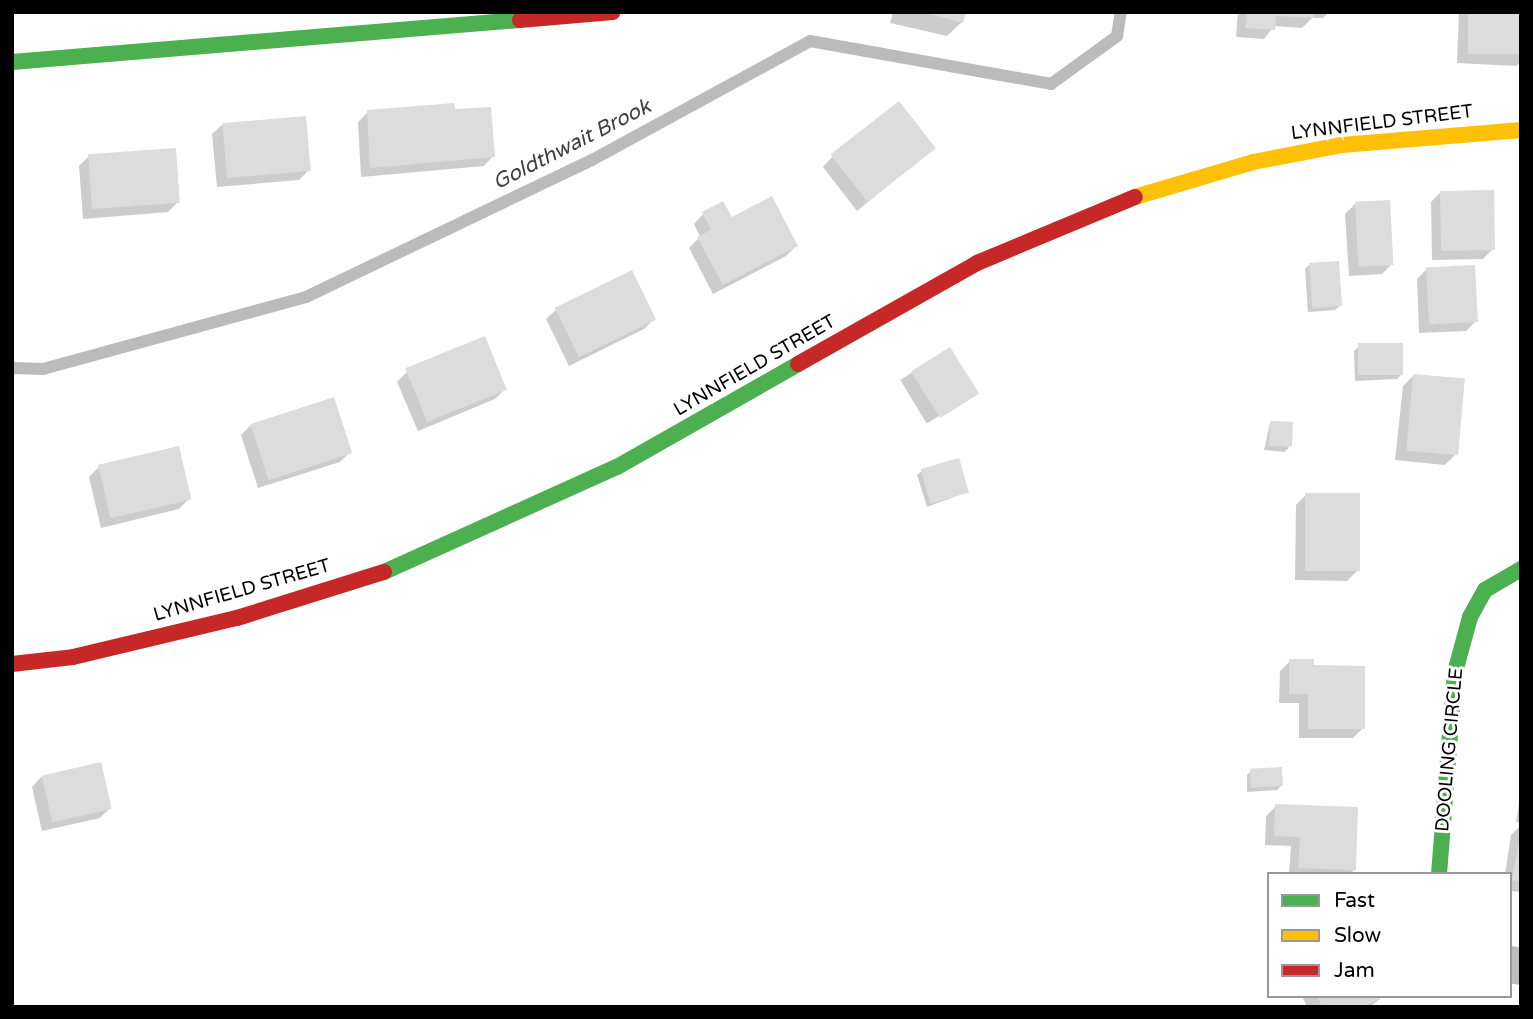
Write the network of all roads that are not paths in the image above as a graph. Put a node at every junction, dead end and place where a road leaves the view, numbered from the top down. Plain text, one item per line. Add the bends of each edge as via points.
1 (613, 12) edge
2 (12, 62) edge
3 (1521, 130) edge
4 (1521, 569) edge
5 (12, 664) edge
6 (1439, 872) edge

1 - 2 main road
3 - 5 main road, LYNNFIELD STREET via 1342,145 1253,162 1106,205 977,263 617,467 386,571 237,618 74,657
4 - 6 main road, DOOLING CIRCLE via 1485,590 1470,617 1455,672

